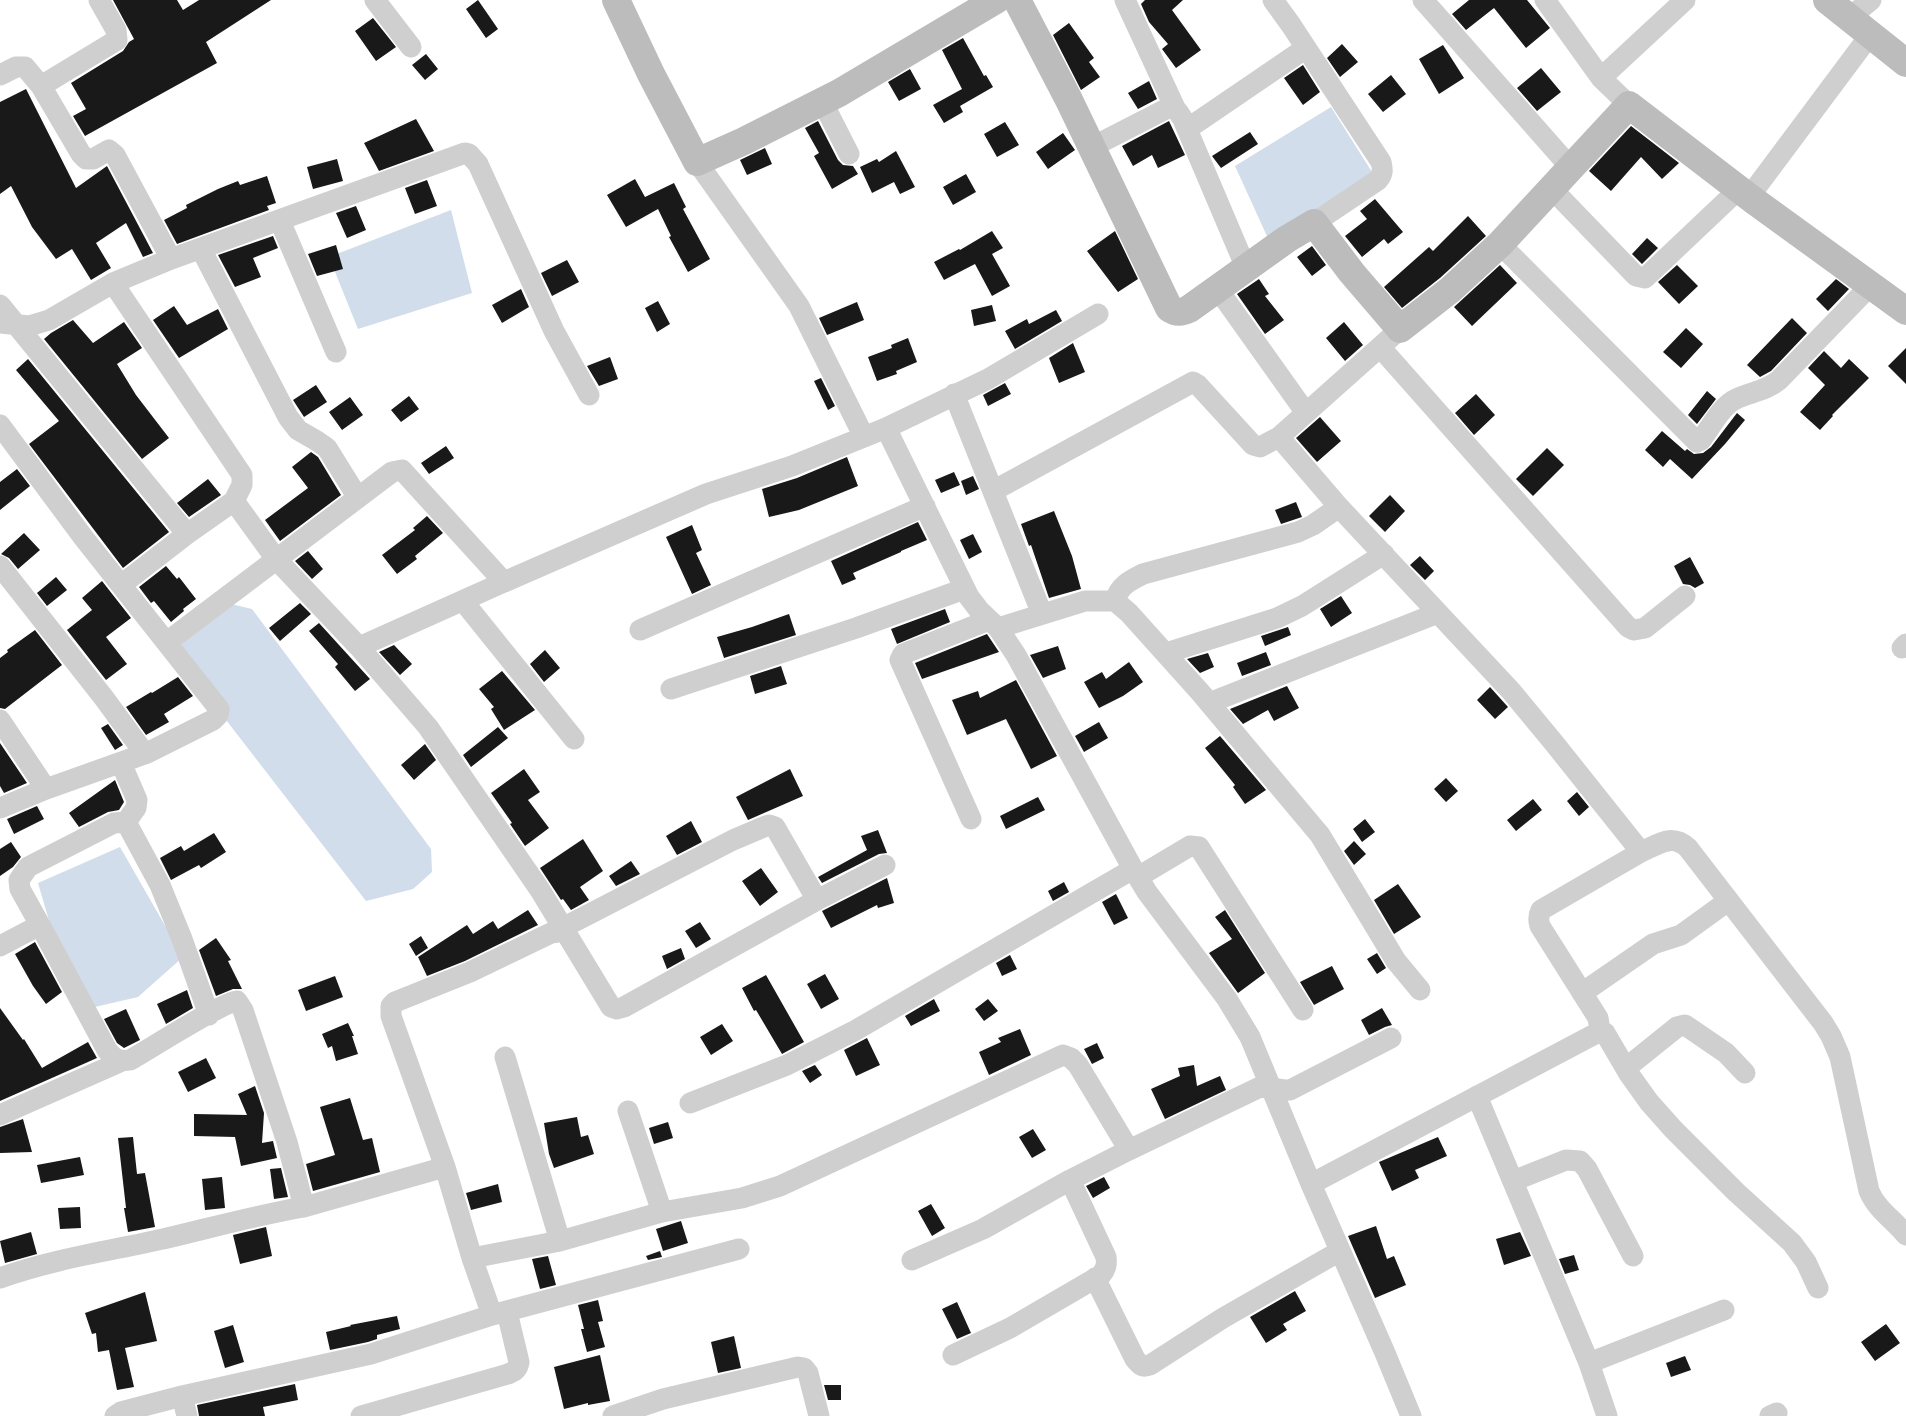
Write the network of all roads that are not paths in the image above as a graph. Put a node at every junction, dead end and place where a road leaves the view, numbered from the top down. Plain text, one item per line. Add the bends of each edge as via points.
1 (99, 0) edge
2 (375, 0) edge
3 (616, 0) edge
4 (996, 0) edge
5 (1017, 0) edge
6 (1125, 0) edge
7 (1273, 0) edge
8 (1423, 0) edge
9 (1544, 0) edge
10 (1685, 0) edge
11 (1828, 0) edge
12 (1871, 0) edge
13 (1860, 26) junction
14 (411, 47) dead end
15 (1306, 48) junction
16 (1906, 64) edge
17 (0, 75) edge
18 (1601, 78) junction
19 (41, 86) junction
20 (822, 101) junction
21 (1630, 105) junction
22 (1179, 115) junction
23 (1092, 148) junction
24 (849, 154) dead end
25 (697, 162) junction
26 (1571, 168) junction
27 (1552, 189) junction
28 (1744, 193) junction
29 (280, 220) junction
30 (1314, 223) junction
31 (1500, 244) junction
32 (201, 249) junction
33 (171, 259) junction
34 (1246, 268) junction
35 (113, 283) junction
36 (1870, 286) junction
37 (1217, 288) junction
38 (0, 305) edge
39 (1906, 311) edge
40 (1098, 314) dead end
41 (8, 324) edge
42 (1400, 329) junction
43 (1380, 347) junction
44 (336, 352) dead end
45 (954, 394) junction
46 (589, 395) dead end
47 (1306, 413) junction
48 (0, 424) edge
49 (886, 428) junction
50 (864, 437) junction
51 (1279, 437) junction
52 (993, 491) junction
53 (358, 498) junction
54 (234, 502) junction
55 (924, 506) junction
56 (1339, 506) junction
57 (187, 534) junction
58 (1384, 554) junction
59 (276, 559) junction
60 (0, 566) edge
61 (504, 582) junction
62 (121, 585) junction
63 (964, 589) junction
64 (1685, 596) dead end
65 (463, 600) junction
66 (1115, 601) junction
67 (1438, 613) junction
68 (1042, 614) junction
69 (993, 624) junction
70 (640, 630) dead end
71 (167, 642) junction
72 (359, 647) junction
73 (1166, 654) junction
74 (671, 689) dead end
75 (1209, 703) junction
76 (0, 720) edge
77 (574, 739) dead end
78 (144, 754) junction
79 (121, 763) junction
80 (46, 789) junction
81 (0, 808) edge
82 (971, 820) dead end
83 (126, 822) junction
84 (1641, 852) junction
85 (885, 865) dead end
86 (1135, 873) junction
87 (817, 900) junction
88 (1728, 901) junction
89 (40, 926) junction
90 (564, 931) junction
91 (0, 946) edge
92 (1420, 990) dead end
93 (1582, 993) junction
94 (1303, 1010) dead end
95 (209, 1015) junction
96 (1600, 1030) junction
97 (1391, 1038) dead end
98 (505, 1057) dead end
99 (120, 1062) junction
100 (1626, 1068) junction
101 (1745, 1073) dead end
102 (1272, 1087) junction
103 (1477, 1096) junction
104 (690, 1103) dead end
105 (628, 1111) dead end
106 (0, 1115) edge
107 (1129, 1150) junction
108 (446, 1167) junction
109 (1070, 1180) junction
110 (1513, 1181) junction
111 (1311, 1184) junction
112 (304, 1206) junction
113 (662, 1212) junction
114 (1906, 1235) edge
115 (560, 1242) junction
116 (739, 1249) dead end
117 (1340, 1251) junction
118 (1633, 1256) dead end
119 (472, 1258) junction
120 (912, 1260) dead end
121 (0, 1278) edge
122 (1095, 1278) junction
123 (1818, 1288) dead end
124 (1724, 1310) dead end
125 (499, 1314) junction
126 (953, 1355) dead end
127 (1589, 1362) junction
128 (185, 1406) edge
129 (666, 1408) edge
130 (115, 1416) edge
131 (362, 1416) edge
132 (613, 1416) edge
133 (819, 1416) edge
134 (1411, 1416) edge
135 (1607, 1416) edge

1 - 19 street via 116,30 117,40
2 - 14 street
3 - 25 street
4 - 20 street
5 - 23 street
6 - 22 street
7 - 15 street
8 - 26 street
9 - 18 street
10 - 18 street
11 - 13 street
12 - 13 street
13 - 16 street
13 - 28 street
15 - 22 street via 1196,122 1190,125
15 - 30 street via 1381,162 1382,170 1378,180
17 - 19 street via 16,67 25,67
18 - 21 street
19 - 33 street via 86,159 94,159 109,150 115,155
20 - 24 street
20 - 25 street
21 - 26 street
21 - 28 street
22 - 23 street via 1170,106
22 - 34 street
23 - 37 street via 1169,308 1183,312
25 - 50 street via 799,306
26 - 27 street
27 - 28 street via 1636,276 1645,278
27 - 31 street
28 - 36 street
29 - 32 street
29 - 44 street
29 - 46 street via 469,154 478,164 554,331
30 - 34 street
30 - 42 street
31 - 36 street via 1696,442 1701,440 1728,404 1766,389 1779,380
31 - 42 street via 1450,290
32 - 33 street
32 - 53 street via 288,417 298,430 327,448
33 - 35 street
34 - 37 street
35 - 41 street via 49,320 29,326
35 - 54 street via 242,475 242,485
36 - 39 street
37 - 47 street
38 - 41 street
40 - 45 street via 988,379
41 - 57 street
42 - 43 street
43 - 47 street
43 - 64 street via 1628,627 1634,630 1645,628
45 - 49 street
45 - 52 street
47 - 51 street
48 - 62 street
49 - 50 street
49 - 55 street
50 - 61 street via 792,466 706,494
51 - 52 street via 1260,447 1253,445 1193,382
51 - 56 street
52 - 68 street
53 - 59 street
53 - 61 street via 392,472 402,470
54 - 57 street
54 - 59 street
55 - 63 street
55 - 70 street
56 - 58 street
56 - 66 street via 1298,532 1143,574 1124,583
57 - 62 street
58 - 67 street
58 - 73 street via 1302,606 1277,618
59 - 71 street
59 - 72 street
60 - 78 street
61 - 65 street
62 - 71 street
63 - 69 street
63 - 74 street
65 - 72 street
65 - 77 street
66 - 68 street via 1085,601
66 - 73 street
67 - 75 street
67 - 84 street via 1554,742
68 - 69 street
69 - 82 street via 903,654 900,660
69 - 86 street via 1016,655
71 - 78 street via 216,704 218,716
72 - 90 street via 428,727 535,882
73 - 75 street
75 - 92 street via 1320,835 1396,961
76 - 80 street
78 - 79 street
79 - 80 street
79 - 83 street via 137,800 136,808
80 - 81 street
83 - 89 street via 114,824 23,873 19,880 20,889
83 - 95 street via 160,885
84 - 88 street via 1672,839 1681,842
84 - 93 street via 1541,910 1540,926
85 - 87 street
86 - 94 street via 1190,846 1199,846
86 - 102 street via 1227,999 1250,1037
86 - 104 street via 856,1030 788,1065
87 - 90 street via 775,827 769,825 733,840 570,924
87 - 90 street via 617,1009 604,999
88 - 93 street via 1681,935 1653,944
88 - 114 street via 1831,1036 1840,1057 1869,1191 1879,1208
89 - 91 street
89 - 99 street via 107,1050
90 - 108 street via 551,933 391,1006 391,1016
93 - 96 street via 1598,1018
95 - 99 street via 130,1060
95 - 112 street via 233,1002 240,1004 288,1142
96 - 100 street
96 - 103 street
97 - 102 street via 1290,1090
98 - 115 street
99 - 106 street
100 - 101 street via 1677,1027 1685,1025 1726,1053
100 - 123 street via 1673,1130 1792,1243 1806,1262
102 - 107 street via 1258,1088
102 - 111 street
103 - 110 street
103 - 111 street
105 - 113 street
107 - 109 street
107 - 113 street via 1078,1065 1063,1055 780,1186 742,1198
108 - 112 street
108 - 119 street
109 - 120 street via 983,1229
109 - 122 street via 1106,1257 1106,1270
110 - 118 street via 1566,1160 1580,1161 1588,1169
110 - 127 street
111 - 117 street
112 - 121 street via 27,1268
113 - 115 street
115 - 119 street
116 - 125 street
117 - 122 street via 1145,1367 1135,1358
117 - 134 street
119 - 125 street
122 - 126 street via 1010,1328
124 - 127 street
125 - 128 street
125 - 131 street via 519,1362 516,1370
127 - 135 street
128 - 130 street via 121,1412
129 - 132 street
129 - 133 street via 798,1367 808,1373

